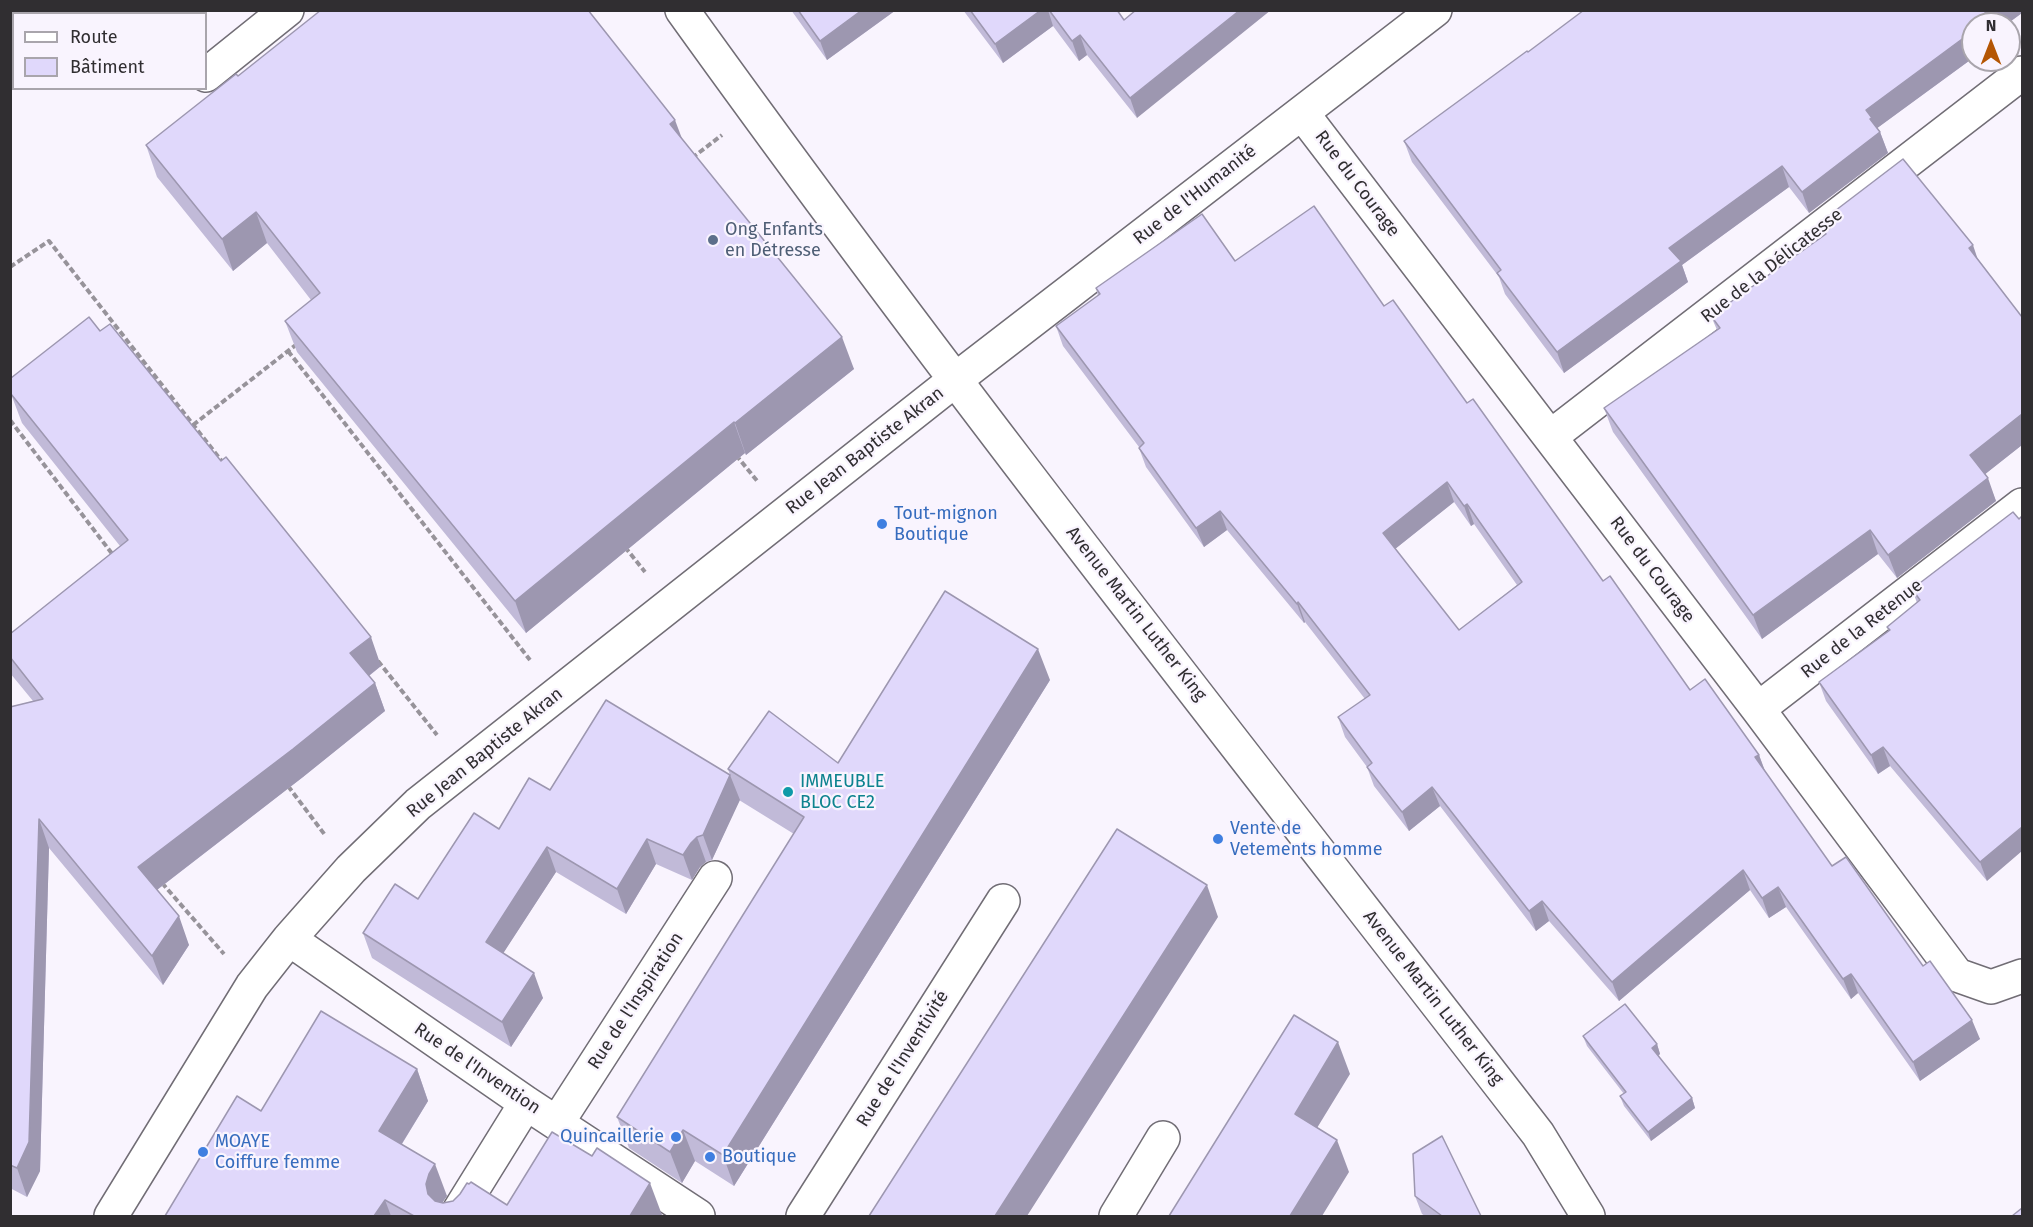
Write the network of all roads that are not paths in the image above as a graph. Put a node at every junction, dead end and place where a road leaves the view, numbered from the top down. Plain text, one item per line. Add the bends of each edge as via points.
1 (287, 10) edge
2 (682, 10) edge
3 (1435, 10) edge
4 (2022, 73) edge
5 (207, 74) edge
6 (1302, 113) junction
7 (955, 380) junction
8 (1550, 437) junction
9 (2022, 505) edge
10 (1758, 709) junction
11 (715, 878) dead end
12 (1003, 901) dead end
13 (289, 939) junction
14 (2022, 976) edge
15 (526, 1103) junction
16 (557, 1123) junction
17 (1163, 1138) dead end
18 (111, 1216) edge
19 (456, 1216) edge
20 (698, 1216) edge
21 (803, 1216) edge
22 (1116, 1216) edge
23 (1588, 1216) edge

1 - 5 street
2 - 7 street, Avenue Martin Luther King
3 - 6 street, Rue de l'Humanité
4 - 8 street, Rue de la Délicatesse
6 - 7 street, Rue de l'Humanité
6 - 8 street, Rue du Courage
7 - 13 street, Rue Jean Baptiste Akran via 418,804 351,869
7 - 23 street, Avenue Martin Luther King via 1538,1134
8 - 10 street, Rue du Courage
9 - 10 street, Rue de la Retenue
10 - 14 street, Rue du Courage via 1957,975 1991,987
11 - 16 street, Rue de l'Inspiration
12 - 21 street, Rue de l'Inventivité
13 - 15 street, Rue de l'Invention
13 - 18 street, Rue Jean Baptiste Akran via 252,986
15 - 16 street, Rue de l'Invention
15 - 19 street
16 - 20 street, Rue de l'Invention
17 - 22 street

